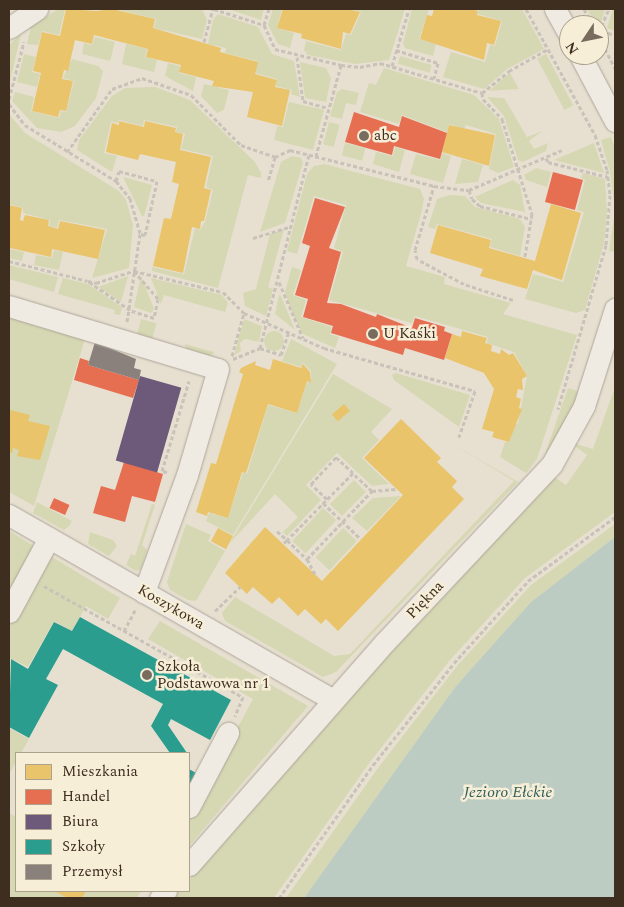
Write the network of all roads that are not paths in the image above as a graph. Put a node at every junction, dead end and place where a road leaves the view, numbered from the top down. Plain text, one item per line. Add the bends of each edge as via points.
1 (37, 9) edge
2 (17, 32) edge
3 (585, 65) edge
4 (615, 121) edge
5 (9, 306) edge
6 (615, 309) edge
7 (9, 515) edge
8 (49, 538) junction
9 (142, 598) junction
10 (9, 612) edge
11 (333, 700) junction
12 (228, 733) dead end
13 (190, 805) edge
14 (190, 864) edge

1 - 2 street
3 - 4 street
5 - 9 street via 218,369 187,475
6 - 11 street, Piękna via 584,406 561,452 540,479
7 - 8 street, Koszykowa
8 - 9 street, Koszykowa
8 - 10 street
9 - 11 street, Koszykowa
11 - 14 street, Piękna
12 - 13 street

